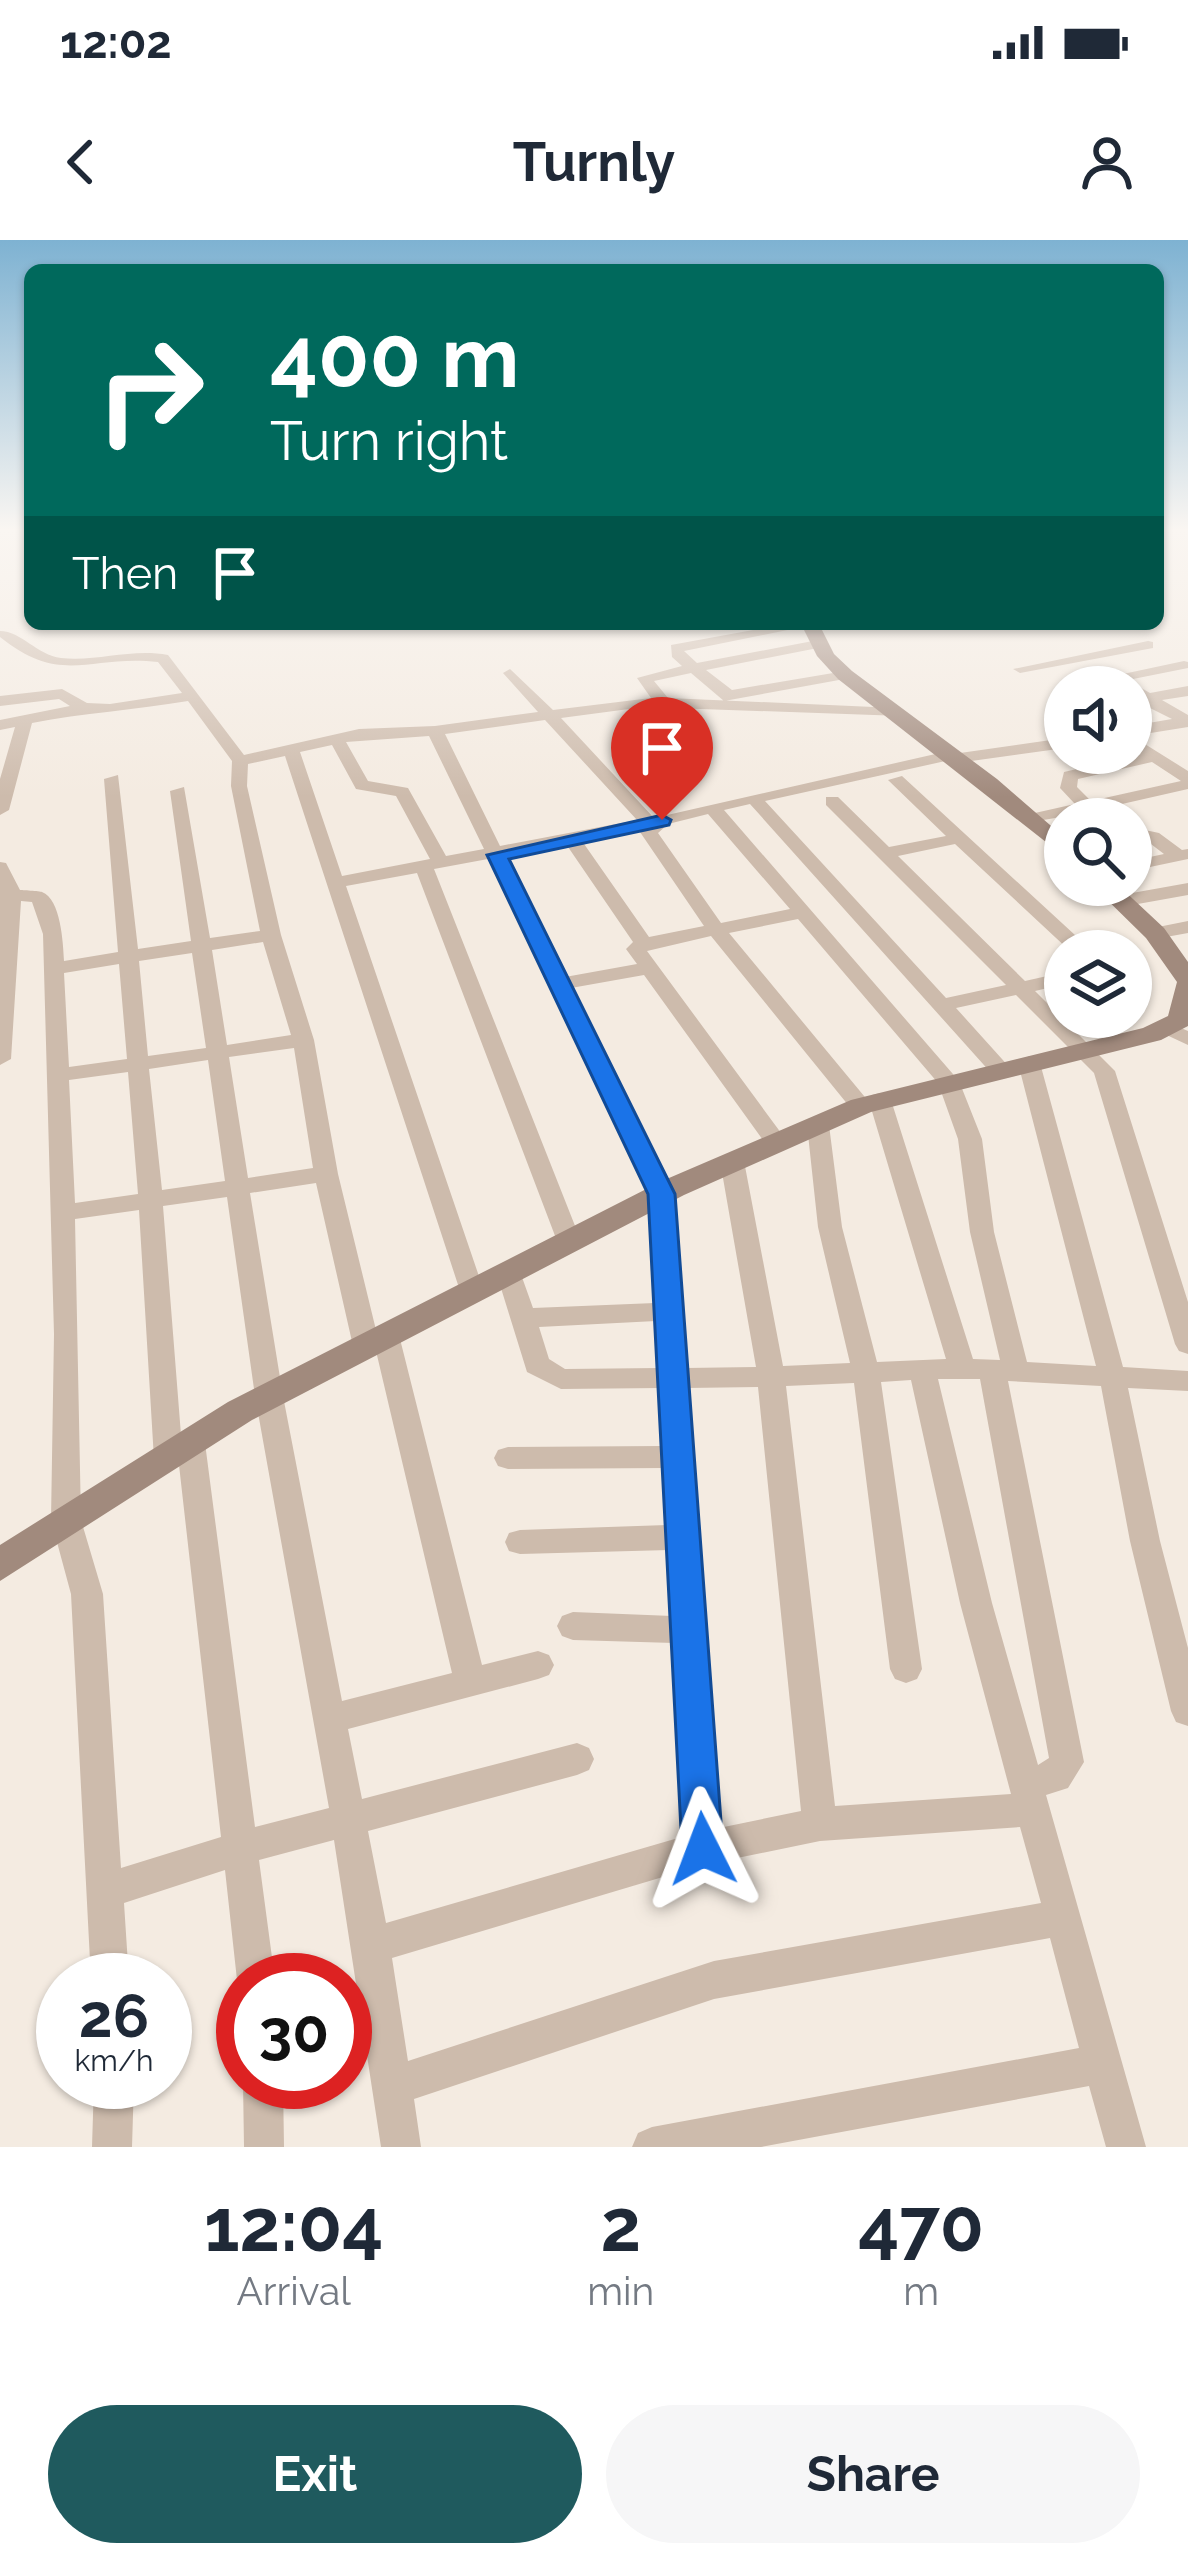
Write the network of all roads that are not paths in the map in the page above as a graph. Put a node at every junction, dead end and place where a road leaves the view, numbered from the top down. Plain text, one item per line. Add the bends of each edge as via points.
1 (716, 630) edge
2 (1122, 630) dead end
3 (5, 634) dead end
4 (814, 634) edge
5 (727, 638) junction
6 (1052, 639) dead end
7 (1148, 645) junction
8 (751, 656) junction
9 (1082, 657) junction
10 (1097, 666) edge
11 (1186, 667) edge
12 (692, 668) junction
13 (1020, 669) dead end
14 (510, 673) dead end
15 (845, 675) junction
16 (1152, 677) edge
17 (790, 684) junction
18 (1188, 691) edge
19 (730, 695) junction
20 (193, 696) junction
21 (1152, 698) edge
22 (0, 701) edge
23 (662, 701) junction
24 (688, 702) junction
25 (1152, 705) edge
26 (83, 708) junction
27 (896, 713) junction
28 (548, 717) junction
29 (1187, 721) edge
30 (24, 722) junction
31 (0, 725) edge
32 (1152, 730) edge
33 (435, 731) junction
34 (337, 740) junction
35 (1044, 745) edge
36 (291, 750) junction
37 (1152, 753) edge
38 (955, 756) junction
39 (1156, 756) junction
40 (240, 760) junction
41 (112, 779) dead end
42 (896, 780) dead end
43 (1188, 782) edge
44 (178, 791) dead end
45 (753, 798) junction
46 (1077, 798) edge
47 (1123, 798) edge
48 (832, 801) dead end
49 (712, 807) junction
50 (0, 810) edge
51 (1044, 816) edge
52 (1032, 819) junction
53 (650, 824) junction
54 (1044, 830) edge
55 (1152, 837) edge
56 (961, 838) junction
57 (572, 839) junction
58 (886, 853) junction
59 (497, 855) junction
60 (1184, 855) edge
61 (1152, 862) edge
62 (433, 866) junction
63 (338, 882) junction
64 (4, 885) edge
65 (1188, 889) edge
66 (1152, 891) edge
67 (1126, 906) edge
68 (802, 912) junction
69 (1188, 927) edge
70 (716, 930) junction
71 (1060, 930) edge
72 (1154, 933) junction
73 (271, 935) junction
74 (644, 944) junction
75 (201, 946) junction
76 (128, 958) junction
77 (55, 968) junction
78 (648, 968) junction
79 (1186, 975) edge
80 (1044, 982) edge
81 (560, 985) junction
82 (1021, 987) junction
83 (2, 991) edge
84 (941, 1005) junction
85 (1182, 1019) edge
86 (303, 1040) junction
87 (1084, 1051) junction
88 (220, 1052) junction
89 (0, 1059) edge
90 (140, 1064) junction
91 (1014, 1066) junction
92 (60, 1075) junction
93 (947, 1081) junction
94 (870, 1103) junction
95 (818, 1125) junction
96 (776, 1142) junction
97 (732, 1161) junction
98 (326, 1174) junction
99 (238, 1186) junction
100 (661, 1194) junction
101 (150, 1199) junction
102 (63, 1213) junction
103 (569, 1241) junction
104 (509, 1272) junction
105 (471, 1291) junction
106 (672, 1311) junction
107 (523, 1318) junction
108 (376, 1341) junction
109 (1188, 1344) edge
110 (990, 1369) junction
111 (922, 1370) junction
112 (866, 1373) junction
113 (1112, 1375) junction
114 (771, 1377) junction
115 (673, 1379) junction
116 (1188, 1381) edge
117 (268, 1396) junction
118 (180, 1451) junction
119 (678, 1456) junction
120 (508, 1458) dead end
121 (66, 1520) junction
122 (684, 1538) junction
123 (520, 1542) dead end
124 (0, 1565) edge
125 (573, 1627) dead end
126 (690, 1630) junction
127 (538, 1665) dead end
128 (906, 1669) dead end
129 (470, 1682) junction
130 (1188, 1711) edge
131 (329, 1719) junction
132 (578, 1759) dead end
133 (1031, 1796) junction
134 (348, 1823) junction
135 (820, 1824) junction
136 (244, 1847) junction
137 (703, 1849) junction
138 (105, 1892) junction
139 (1062, 1918) junction
140 (372, 1946) junction
141 (108, 1953) edge
142 (254, 1953) edge
143 (1101, 2064) junction
144 (392, 2086) junction
145 (113, 2109) edge
146 (263, 2109) edge
147 (112, 2147) edge
148 (264, 2147) edge
149 (401, 2147) edge
150 (652, 2147) edge
151 (1126, 2147) edge

1 - 5 street
2 - 7 street
3 - 20 street via 31,657 63,664 163,658
4 - 5 street
4 - 8 street
4 - 15 main road
5 - 8 street
5 - 12 street via 676,648
6 - 9 street
7 - 9 street
7 - 11 street
8 - 12 street
8 - 17 street
9 - 10 street
9 - 13 street
11 - 16 street
12 - 19 street
12 - 23 street via 644,678
14 - 28 street
15 - 17 street
15 - 27 main road
17 - 19 street
18 - 21 street
19 - 24 street
20 - 26 street
20 - 40 street
22 - 26 street via 62,694
23 - 24 street
23 - 28 street
24 - 27 street
25 - 29 street
26 - 30 street
27 - 38 main road
28 - 33 street
28 - 53 street
29 - 32 street
30 - 31 street
30 - 50 street
33 - 34 street
33 - 59 street
34 - 36 street
34 - 62 street via 362,785 402,792
35 - 38 street
36 - 40 street
36 - 63 street
37 - 39 street
38 - 45 street
38 - 52 main road
39 - 43 street
39 - 46 street via 1070,776
40 - 73 street
41 - 76 street
42 - 56 street
43 - 47 street
44 - 75 street
45 - 49 street
45 - 84 street
48 - 58 street
49 - 53 street
49 - 68 street
51 - 52 street
52 - 54 main road
53 - 57 street
53 - 70 street via 651,839
55 - 60 street
56 - 58 street
56 - 71 street
57 - 59 street
57 - 74 street
58 - 82 street
59 - 62 street
59 - 81 street
60 - 61 street
62 - 63 street
62 - 103 street
63 - 105 street
64 - 77 street via 45,902
64 - 83 street
65 - 66 street
67 - 72 main road
68 - 70 street
68 - 93 street
69 - 72 street
70 - 74 street
70 - 94 street
72 - 79 main road
73 - 75 street
73 - 86 street
74 - 78 street via 636,949
75 - 76 street
75 - 88 street
76 - 77 street
76 - 90 street
77 - 92 street
78 - 81 street
78 - 96 street
79 - 85 main road
80 - 82 street
81 - 100 street
82 - 84 street
82 - 87 street
83 - 89 street
84 - 91 street
85 - 87 main road
86 - 88 street
86 - 98 street
87 - 91 main road
87 - 109 street via 1104,1071 1117,1106
88 - 90 street
88 - 99 street
90 - 92 street
90 - 101 street
91 - 93 main road
91 - 113 street
92 - 102 street
93 - 94 main road
93 - 110 street via 970,1139
94 - 95 main road
94 - 110 street
95 - 96 main road
95 - 112 street via 830,1227
96 - 97 main road
97 - 100 main road
97 - 114 street
98 - 99 street
98 - 108 street
99 - 101 street
99 - 117 street
100 - 103 main road
100 - 106 street
101 - 102 street
101 - 118 street
102 - 121 street
103 - 104 main road
104 - 105 main road
104 - 107 street
105 - 108 main road
106 - 107 street
106 - 115 street
107 - 115 street via 537,1365 548,1374
108 - 117 main road
108 - 129 street
110 - 111 street
110 - 113 street
110 - 133 street via 1067,1762
111 - 112 street
111 - 133 street
112 - 114 street
112 - 128 street
113 - 116 street
113 - 130 street
114 - 115 street
114 - 135 street
115 - 119 street
117 - 118 main road
117 - 131 street
118 - 121 main road
118 - 136 street
119 - 120 street
119 - 122 street
121 - 124 main road
121 - 138 street via 88,1594
122 - 123 street
122 - 126 street
125 - 126 street
126 - 137 street
127 - 129 street
129 - 131 street
131 - 134 street
132 - 134 street
133 - 135 street
133 - 139 street
134 - 136 street
134 - 140 street
135 - 137 street
136 - 138 street
136 - 142 street
137 - 140 street
138 - 141 street
139 - 143 street
139 - 144 street via 715,1980
140 - 144 street
143 - 150 street
143 - 151 street
144 - 149 street
145 - 147 street
146 - 148 street

